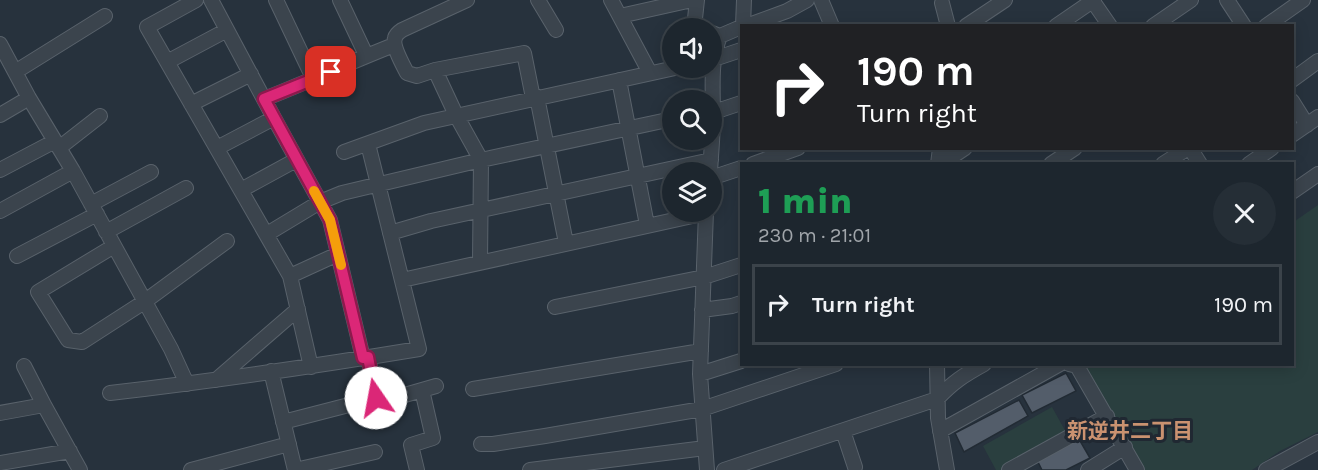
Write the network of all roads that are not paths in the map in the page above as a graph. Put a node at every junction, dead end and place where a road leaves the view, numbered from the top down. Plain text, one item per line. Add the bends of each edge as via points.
1 (196, 0) edge
2 (211, 0) edge
3 (276, 0) edge
4 (339, 0) edge
5 (467, 0) edge
6 (538, 0) edge
7 (611, 0) edge
8 (692, 0) edge
9 (697, 0) edge
10 (744, 0) edge
11 (807, 0) edge
12 (821, 0) edge
13 (1003, 0) edge
14 (1093, 0) edge
15 (1191, 0) edge
16 (1227, 0) edge
17 (1303, 0) edge
18 (942, 3) dead end
19 (442, 5) edge
20 (788, 6) edge
21 (105, 16) dead end
22 (620, 16) junction
23 (695, 18) edge
24 (743, 24) edge
25 (748, 24) edge
26 (831, 24) edge
27 (947, 24) edge
28 (969, 24) edge
29 (1059, 24) edge
30 (1109, 24) edge
31 (1156, 24) edge
32 (1243, 24) edge
33 (1269, 24) edge
34 (740, 27) edge
35 (227, 30) junction
36 (556, 30) dead end
37 (722, 32) edge
38 (0, 44) edge
39 (394, 45) junction
40 (740, 51) edge
41 (366, 55) junction
42 (722, 56) edge
43 (1318, 61) edge
44 (167, 62) junction
45 (435, 70) junction
46 (662, 71) edge
47 (15, 72) junction
48 (650, 73) junction
49 (251, 74) junction
50 (1294, 79) edge
51 (314, 80) junction
52 (619, 80) junction
53 (29, 98) junction
54 (535, 98) junction
55 (264, 99) junction
56 (740, 103) edge
57 (1294, 103) edge
58 (190, 104) junction
59 (722, 109) edge
60 (0, 114) edge
61 (456, 115) junction
62 (100, 116) dead end
63 (274, 118) junction
64 (662, 121) edge
65 (1313, 121) edge
66 (629, 128) junction
67 (1294, 134) edge
68 (57, 144) junction
69 (368, 144) junction
70 (546, 146) junction
71 (217, 148) junction
72 (792, 150) edge
73 (962, 150) edge
74 (1072, 150) edge
75 (1186, 150) edge
76 (1269, 150) edge
77 (344, 152) dead end
78 (297, 160) junction
79 (481, 160) junction
80 (759, 162) edge
81 (943, 162) edge
82 (1055, 162) edge
83 (1166, 162) edge
84 (1252, 162) edge
85 (740, 168) edge
86 (0, 170) edge
87 (73, 171) junction
88 (151, 172) dead end
89 (662, 173) edge
90 (722, 174) edge
91 (1318, 174) edge
92 (638, 176) junction
93 (378, 184) junction
94 (186, 188) dead end
95 (241, 190) junction
96 (1294, 191) edge
97 (556, 194) junction
98 (320, 202) junction
99 (94, 209) junction
100 (0, 210) edge
101 (480, 210) junction
102 (662, 222) edge
103 (706, 222) edge
104 (647, 225) junction
105 (106, 232) junction
106 (390, 233) junction
107 (267, 234) junction
108 (227, 241) dead end
109 (566, 243) junction
110 (114, 246) junction
111 (338, 254) junction
112 (17, 255) dead end
113 (480, 262) junction
114 (740, 265) edge
115 (290, 276) junction
116 (704, 277) junction
117 (402, 280) junction
118 (144, 302) junction
119 (740, 303) edge
120 (555, 307) dead end
121 (298, 309) junction
122 (702, 310) junction
123 (701, 351) junction
124 (366, 358) junction
125 (740, 361) edge
126 (24, 366) dead end
127 (830, 366) edge
128 (937, 366) edge
129 (981, 366) edge
130 (1056, 366) edge
131 (1077, 366) edge
132 (311, 367) junction
133 (271, 372) junction
134 (700, 374) junction
135 (216, 380) junction
136 (187, 384) junction
137 (436, 386) dead end
138 (473, 389) dead end
139 (422, 390) junction
140 (110, 393) dead end
141 (376, 398) junction
142 (937, 399) junction
143 (44, 405) junction
144 (702, 409) junction
145 (0, 413) edge
146 (1107, 416) junction
147 (284, 422) junction
148 (843, 431) junction
149 (940, 431) junction
150 (1318, 442) edge
151 (289, 444) junction
152 (481, 444) dead end
153 (1125, 447) junction
154 (705, 448) junction
155 (70, 451) junction
156 (375, 452) dead end
157 (0, 463) edge
158 (855, 467) dead end
159 (80, 470) edge
160 (191, 470) edge
161 (417, 470) edge
162 (530, 470) edge
163 (707, 470) edge
164 (724, 470) edge
165 (947, 470) edge
166 (1009, 470) edge
167 (1088, 470) edge
168 (1137, 470) edge
169 (1266, 470) edge

1 - 44 street via 147,27
2 - 35 street
3 - 51 street
4 - 41 street
5 - 19 street
6 - 36 street
7 - 22 street
8 - 22 street
9 - 23 street
10 - 24 street
11 - 20 street
12 - 26 street
13 - 28 street
14 - 29 street
14 - 30 street
15 - 31 street
16 - 32 street
17 - 33 street
18 - 27 street
19 - 39 street via 402,30
20 - 25 street
21 - 47 street
22 - 48 street
34 - 37 street
35 - 44 street
35 - 49 street
38 - 47 street
39 - 41 street
39 - 45 street via 407,73 417,76
40 - 42 street
41 - 51 street
43 - 50 street
44 - 58 street
45 - 54 street via 524,53
45 - 61 street
46 - 48 street
47 - 53 street
48 - 52 street
49 - 55 street
49 - 58 street
51 - 55 street
52 - 54 street
52 - 66 street
53 - 60 street
53 - 68 street
54 - 61 street
54 - 70 street
55 - 63 street
56 - 59 street
57 - 65 street
58 - 71 street
61 - 69 street
61 - 79 street
62 - 68 street
63 - 71 street
63 - 78 street
64 - 66 street
65 - 67 street
66 - 70 street
66 - 92 street
68 - 86 street
68 - 87 street
69 - 77 street
69 - 93 street
70 - 79 street
70 - 97 street
71 - 95 street
72 - 80 street
73 - 81 street
74 - 82 street
75 - 83 street
76 - 84 street
78 - 95 street
78 - 98 street
79 - 93 street
79 - 101 street
85 - 90 street
87 - 99 street
87 - 100 street
88 - 99 street
89 - 92 street
91 - 96 street
92 - 97 street
92 - 104 street
93 - 98 street
93 - 106 street
94 - 105 street
95 - 107 street
97 - 101 street
97 - 109 street
98 - 107 street
98 - 111 street via 330,220
99 - 105 street
99 - 112 street
101 - 106 street
101 - 113 street
102 - 104 street
103 - 116 street
104 - 109 street
105 - 110 street
106 - 117 street
107 - 115 street
108 - 118 street
109 - 113 street
110 - 118 street
110 - 118 street via 38,292 68,340 82,342
111 - 115 street
111 - 124 street
113 - 117 street
114 - 116 street
115 - 121 street
116 - 120 street
116 - 122 street
117 - 124 street via 419,349
118 - 136 street
119 - 122 street
121 - 132 street
121 - 135 street
122 - 123 street
123 - 134 street
123 - 138 street
124 - 132 street
124 - 141 street
125 - 134 street
126 - 143 street
127 - 144 street
128 - 142 street
129 - 142 street
130 - 149 street
131 - 146 street
132 - 133 street
133 - 135 street
133 - 147 street
134 - 144 street
135 - 136 street
136 - 140 street
137 - 139 street
139 - 141 street via 377,403
139 - 161 street via 433,438 411,445
141 - 147 street
142 - 148 street
142 - 149 street
143 - 145 street
143 - 155 street
144 - 152 street
144 - 154 street
146 - 153 street
146 - 166 street
147 - 151 street
148 - 158 street
148 - 164 street
149 - 165 street
150 - 169 street
151 - 156 street via 295,470
151 - 160 street
153 - 167 street
153 - 168 street
154 - 162 street
154 - 163 street
155 - 157 street
155 - 159 street

